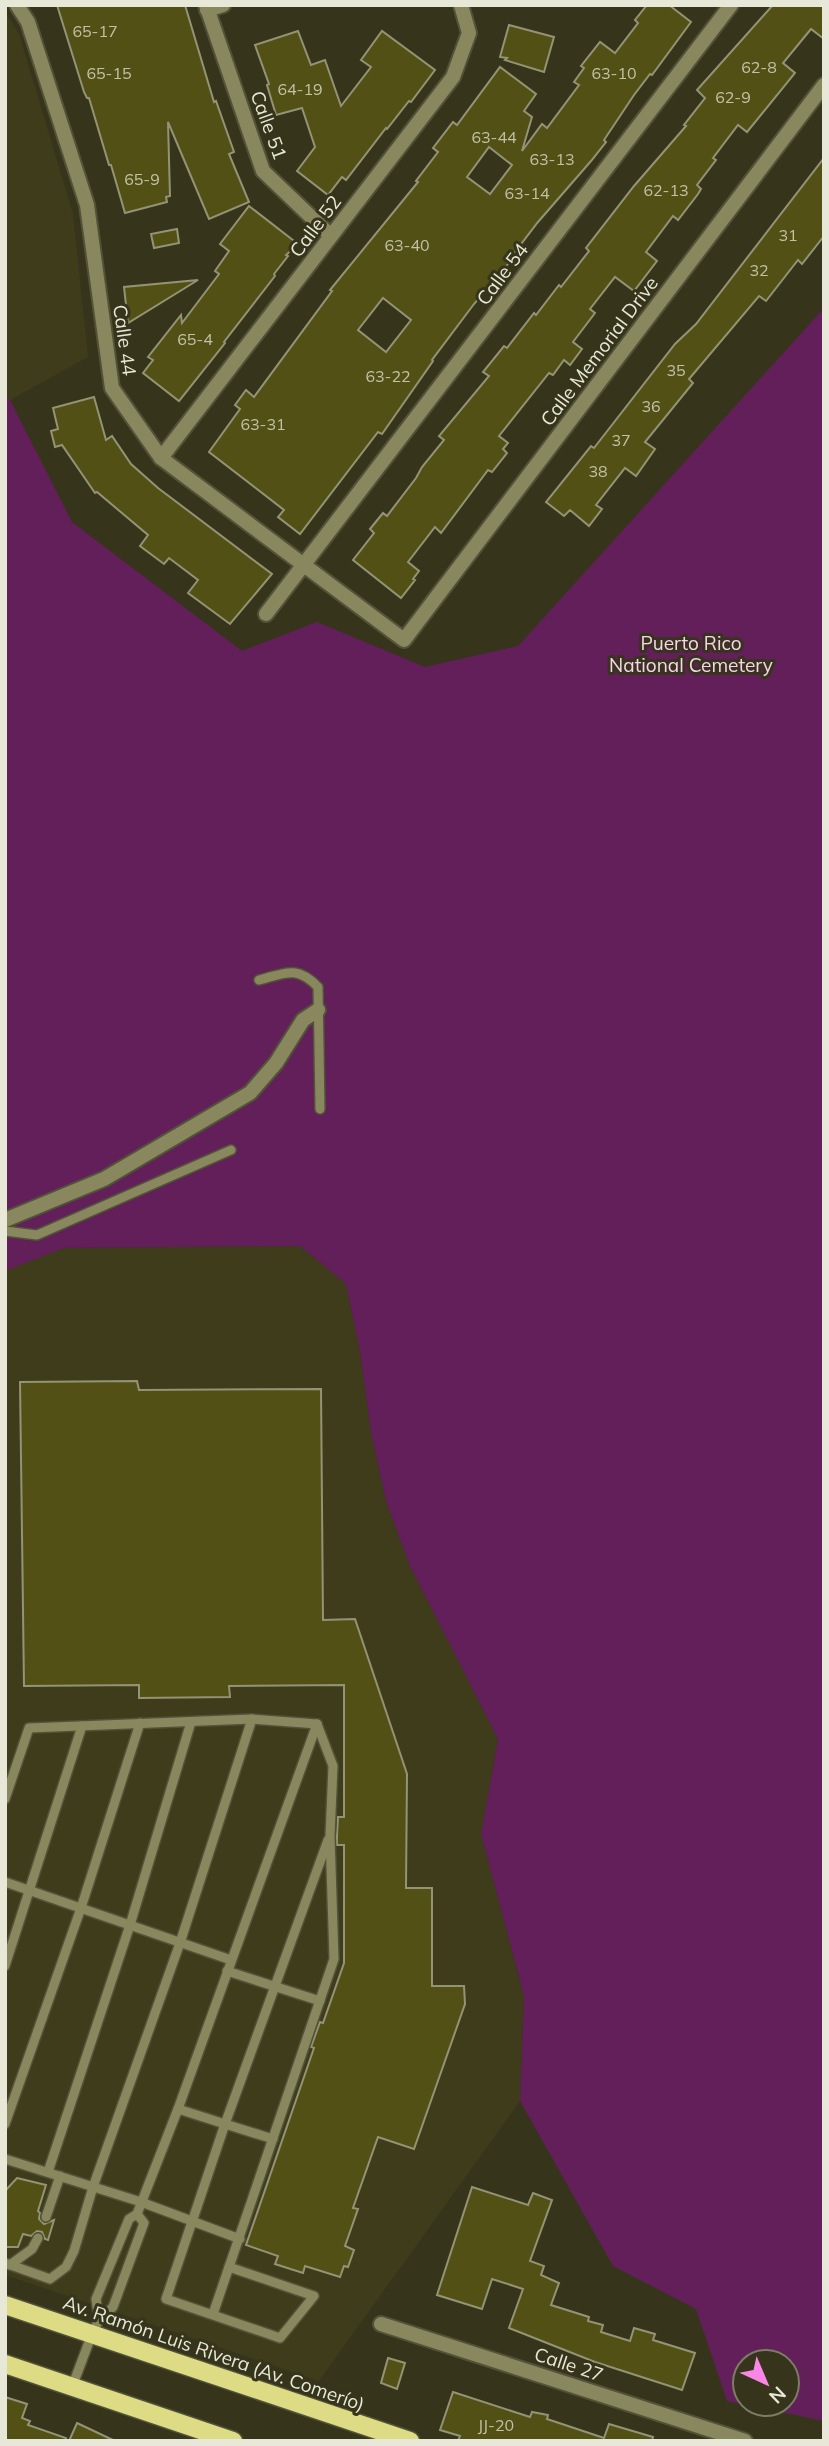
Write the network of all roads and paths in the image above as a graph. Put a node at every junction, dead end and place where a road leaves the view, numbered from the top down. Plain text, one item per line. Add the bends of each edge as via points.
1 (17, 5) edge
2 (223, 5) edge
3 (461, 5) edge
4 (727, 7) edge
5 (207, 8) edge
6 (824, 85) edge
7 (331, 236) junction
8 (161, 458) junction
9 (303, 566) junction
10 (266, 614) dead end
11 (404, 640) joint
12 (259, 980) dead end
13 (318, 1010) junction
14 (320, 1109) dead end
15 (231, 1150) dead end
16 (5, 1220) edge
17 (5, 1231) edge
18 (252, 1719) junction
19 (191, 1722) junction
20 (140, 1723) junction
21 (317, 1724) junction
22 (82, 1726) junction
23 (5, 1799) edge
24 (330, 1836) junction
25 (5, 1882) edge
26 (30, 1891) junction
27 (80, 1908) junction
28 (130, 1925) junction
29 (180, 1943) junction
30 (231, 1961) junction
31 (5, 1966) edge
32 (227, 1971) junction
33 (274, 1986) junction
34 (320, 2001) junction
35 (178, 2109) junction
36 (5, 2124) edge
37 (225, 2124) junction
38 (273, 2139) junction
39 (5, 2159) edge
40 (48, 2172) junction
41 (60, 2176) junction
42 (93, 2187) junction
43 (141, 2202) junction
44 (137, 2214) junction
45 (46, 2217) dead end
46 (191, 2221) junction
47 (38, 2238) dead end
48 (240, 2239) junction
49 (7, 2264) edge
50 (229, 2267) junction
51 (5, 2305) edge
52 (213, 2314) junction
53 (381, 2324) dead end
54 (95, 2327) junction
55 (5, 2364) edge
56 (72, 2387) junction
57 (233, 2441) edge
58 (410, 2441) edge
59 (745, 2441) edge

1 - 8 street, Calle 44 via 28,22 87,205 112,388
2 - 5 street
3 - 7 street, Calle 52 via 469,33 453,77
4 - 9 street, Calle 54
5 - 7 street, Calle 51 via 263,171
6 - 11 street, Calle Memorial Drive
7 - 8 street, Calle 52
8 - 9 street, Calle 44
9 - 10 street, Calle 54
9 - 11 street, Calle 44
12 - 13 lane via 294,971 308,977 318,987
13 - 14 lane
13 - 16 street via 303,1020 250,1093 104,1179
15 - 17 lane via 37,1235
18 - 19 lane
18 - 21 lane
18 - 29 lane
19 - 20 lane
19 - 28 lane
20 - 22 lane
20 - 27 lane
21 - 24 lane via 332,1766
21 - 30 lane
22 - 23 lane via 29,1728
22 - 26 lane
24 - 33 lane
24 - 34 lane via 334,1959
25 - 26 lane
26 - 27 lane
26 - 31 lane
27 - 28 lane
27 - 36 lane
28 - 29 lane
28 - 40 lane
29 - 30 lane
29 - 42 lane
30 - 32 lane
32 - 33 lane
32 - 35 lane
33 - 34 lane
33 - 37 lane
34 - 38 lane
35 - 37 lane
35 - 43 lane
37 - 38 lane
37 - 46 lane
38 - 48 lane
39 - 40 lane
40 - 41 lane
41 - 42 lane
41 - 45 lane
42 - 43 lane
42 - 49 lane via 66,2267 50,2279
43 - 44 lane
43 - 46 lane
44 - 54 lane via 129,2219 96,2299
44 - 54 lane via 144,2223 113,2307
46 - 48 lane
46 - 52 lane via 166,2299
47 - 49 lane via 32,2249
48 - 50 lane
50 - 52 lane
50 - 52 lane via 314,2297 280,2338
51 - 54 main road, Av. Ramón Luis Rivera (Av. Comerío)
53 - 59 street, Calle 27
54 - 56 lane
54 - 58 main road, Av. Ramón Luis Rivera (Av. Comerío)
55 - 56 main road
56 - 57 main road

